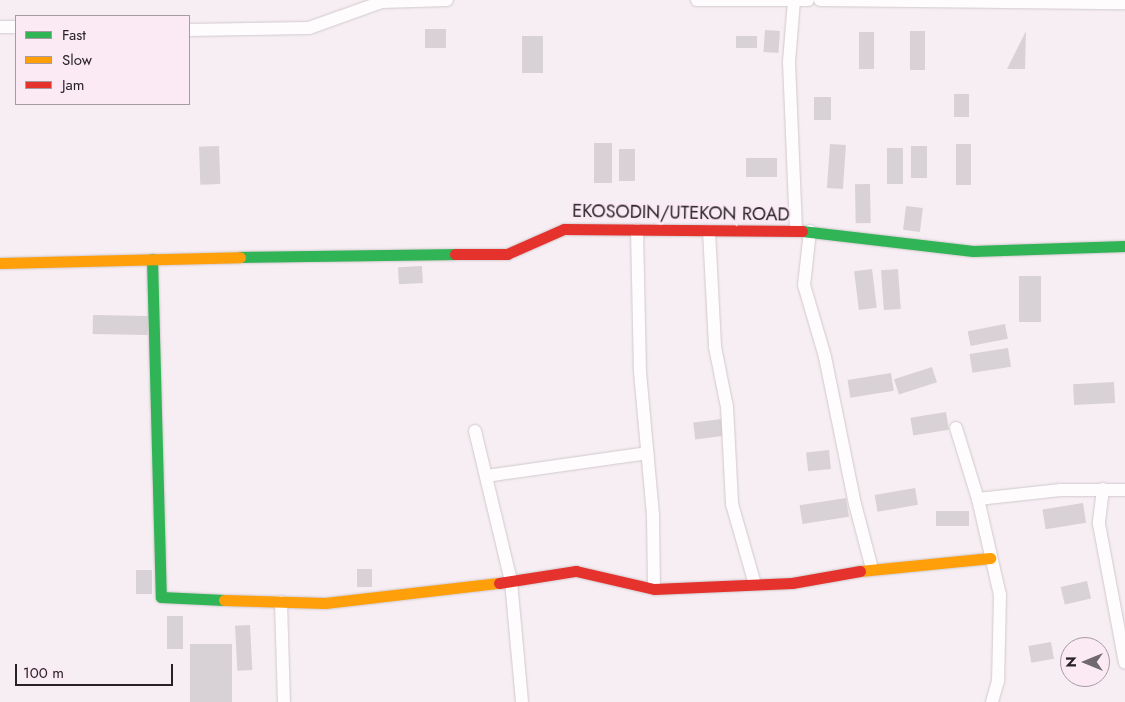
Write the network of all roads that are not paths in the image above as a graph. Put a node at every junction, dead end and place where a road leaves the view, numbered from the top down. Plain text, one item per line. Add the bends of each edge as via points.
1 (447, 0) edge
2 (697, 0) edge
3 (808, 0) edge
4 (820, 0) edge
5 (794, 1) junction
6 (1103, 2) edge
7 (1125, 3) edge
8 (0, 26) edge
9 (15, 27) edge
10 (190, 30) edge
11 (637, 230) junction
12 (709, 231) junction
13 (796, 231) junction
14 (810, 231) junction
15 (1125, 246) edge
16 (152, 259) junction
17 (0, 263) edge
18 (956, 428) dead end
19 (475, 432) dead end
20 (647, 453) junction
21 (486, 476) junction
22 (1103, 489) junction
23 (1125, 490) edge
24 (978, 499) junction
25 (990, 558) junction
26 (872, 569) junction
27 (511, 581) junction
28 (755, 584) junction
29 (654, 589) junction
30 (281, 602) junction
31 (1125, 663) edge
32 (284, 702) edge
33 (522, 702) edge
34 (992, 702) edge

1 - 10 street via 382,2 309,28
2 - 5 street
3 - 5 street
4 - 6 street
5 - 13 street via 789,62
6 - 7 street
8 - 9 street
11 - 12 street, EKOSODIN/UTEKON ROAD
11 - 16 street, EKOSODIN/UTEKON ROAD via 564,229 507,254
11 - 20 street via 640,372
12 - 13 street, EKOSODIN/UTEKON ROAD
12 - 28 street via 714,347 727,407 732,504
13 - 14 street, EKOSODIN/UTEKON ROAD
14 - 15 street, EKOSODIN/UTEKON ROAD via 973,251
14 - 26 street via 804,285 825,357 854,504
16 - 17 street, EKOSODIN/UTEKON ROAD
16 - 30 street via 161,597 230,603
18 - 24 street
19 - 21 street
20 - 21 street
20 - 29 street
21 - 27 street
22 - 23 street
22 - 24 street
22 - 31 street via 1099,524
24 - 25 street
25 - 26 street
25 - 34 street via 1000,595 998,681
26 - 28 street via 792,583
27 - 29 street via 576,571
27 - 30 street via 335,602
27 - 33 street
28 - 29 street
30 - 32 street

